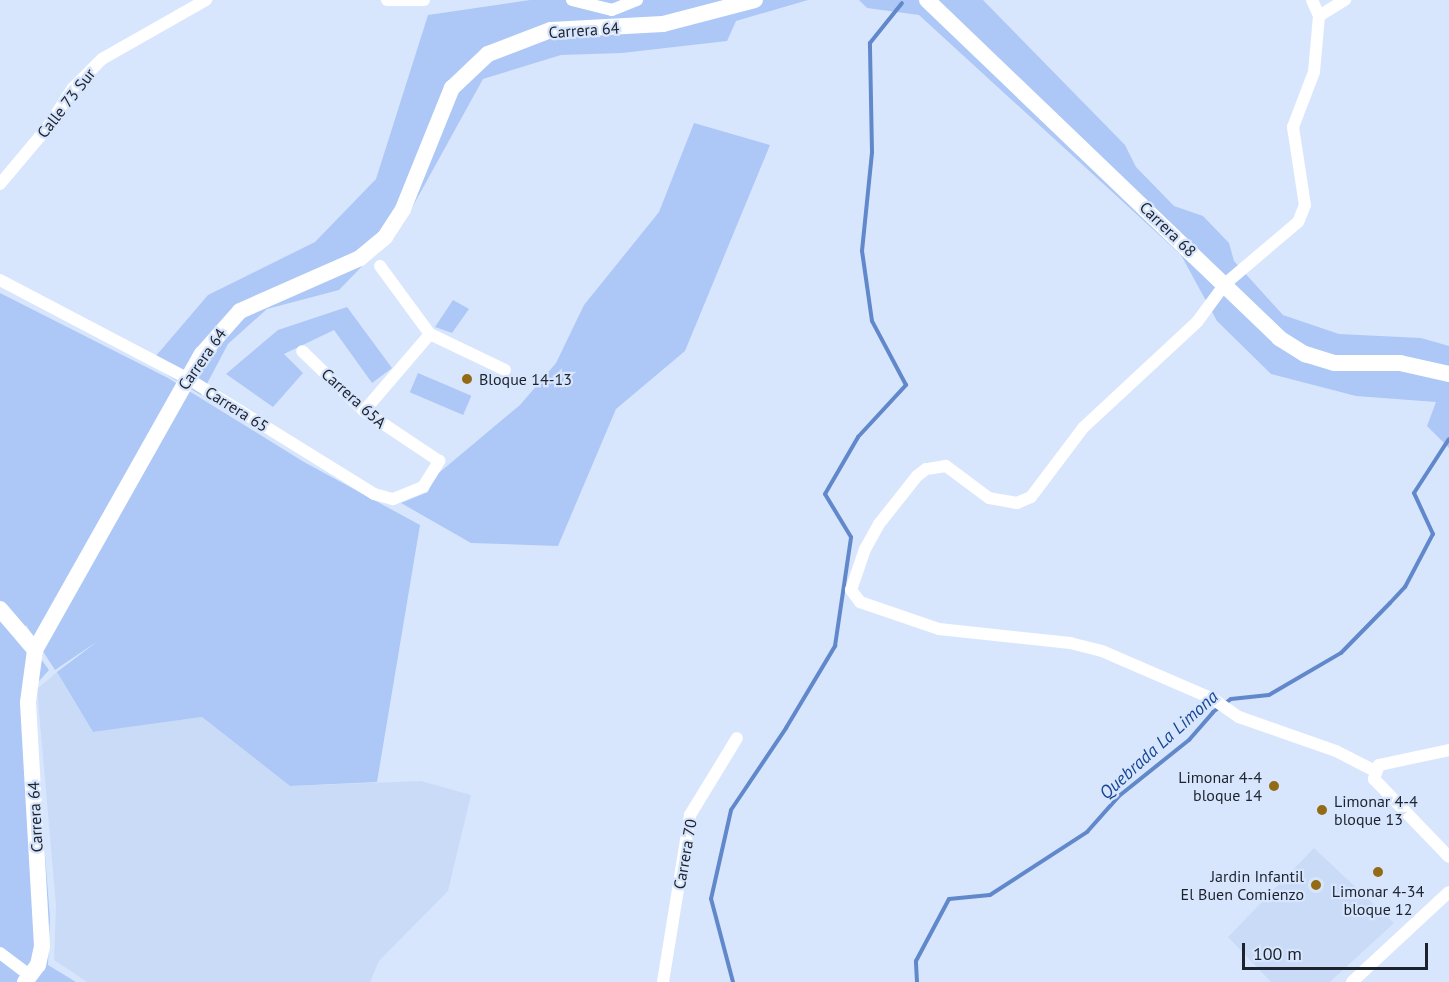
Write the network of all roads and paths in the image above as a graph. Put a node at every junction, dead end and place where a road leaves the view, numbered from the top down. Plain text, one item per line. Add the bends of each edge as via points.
1 (206, 0) edge
2 (387, 0) edge
3 (424, 0) edge
4 (572, 0) edge
5 (637, 0) edge
6 (755, 0) edge
7 (927, 0) edge
8 (1312, 0) edge
9 (1345, 0) edge
10 (1319, 16) junction
11 (0, 184) edge
12 (381, 266) dead end
13 (0, 280) edge
14 (1225, 284) junction
15 (430, 334) junction
16 (302, 351) dead end
17 (505, 370) dead end
18 (1449, 374) edge
19 (187, 378) junction
20 (364, 411) junction
21 (439, 461) joint
22 (0, 609) edge
23 (35, 650) junction
24 (737, 738) dead end
25 (1449, 750) edge
26 (1375, 771) junction
27 (1449, 857) edge
28 (1449, 892) edge
29 (0, 953) edge
30 (28, 979) edge
31 (663, 982) edge
32 (1352, 982) edge

1 - 11 street, Calle 73 Sur via 102,59 74,88 47,128
2 - 3 street
4 - 5 street via 612,10
6 - 19 street, Carrera 64 via 663,24 551,30 488,54 452,88 403,208 385,237 360,258 240,311 219,331
7 - 14 street, Carrera 68
8 - 10 street
9 - 10 street
10 - 14 street via 1314,72 1293,127 1304,214
12 - 15 street
13 - 19 street, Carrera 65
14 - 18 street, Carrera 68 via 1279,338 1305,354 1335,363 1400,363
14 - 26 street via 1197,322 1083,428 1031,497 1017,503 989,498 946,466 926,469 916,476 879,524 851,590 860,602 939,629 1070,643 1102,651 1214,699 1228,710 1336,751
15 - 17 street
15 - 20 street
16 - 20 street, Carrera 65A
19 - 21 street, Carrera 65 via 374,494 393,499 414,493 430,479
19 - 23 street, Carrera 64
20 - 21 street, Carrera 65A
22 - 23 street
23 - 30 street, Carrera 64 via 28,702 42,946 38,965
24 - 31 street, Carrera 70 via 690,815
25 - 26 street via 1379,765
26 - 27 street via 1374,779 1394,804
28 - 32 street
29 - 30 street

